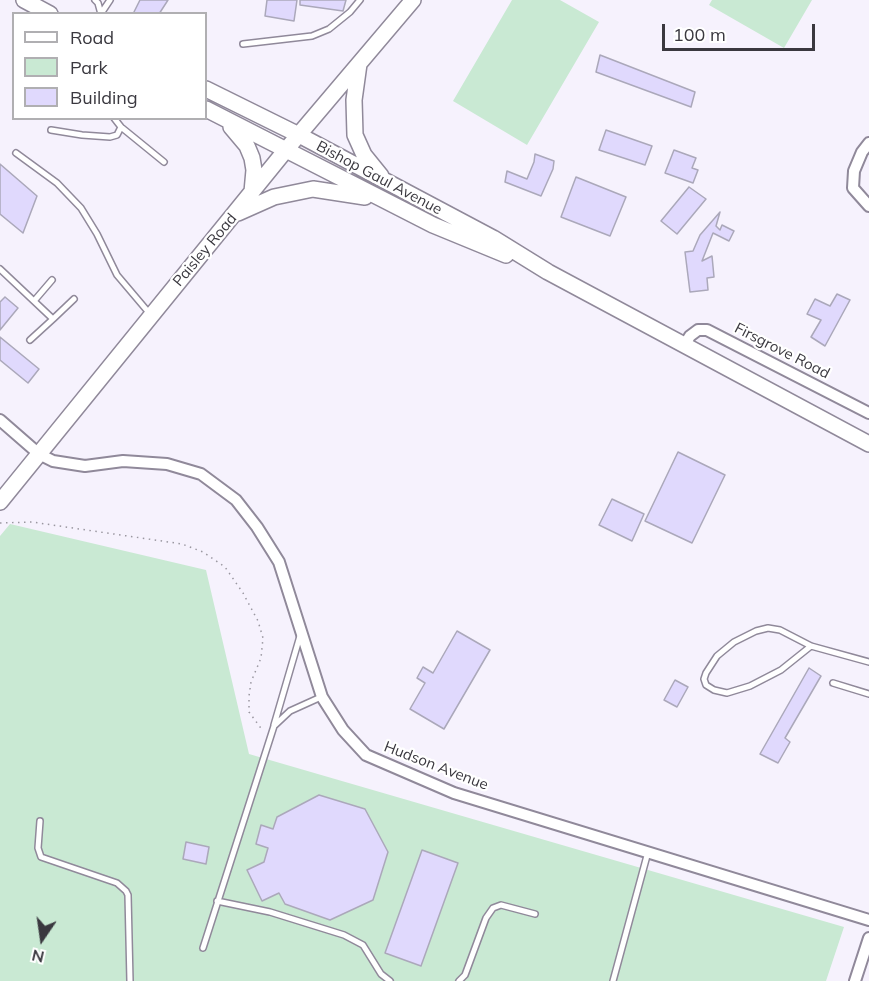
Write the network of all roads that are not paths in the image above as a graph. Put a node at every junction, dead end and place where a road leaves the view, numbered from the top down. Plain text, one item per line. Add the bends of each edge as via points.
1 (24, 0) edge
2 (360, 0) edge
3 (413, 0) edge
4 (46, 12) edge
5 (243, 44) dead end
6 (359, 64) junction
7 (207, 89) edge
8 (207, 110) edge
9 (223, 119) junction
10 (116, 120) edge
11 (121, 127) junction
12 (51, 130) dead end
13 (299, 135) junction
14 (869, 143) edge
15 (285, 151) junction
16 (16, 153) dead end
17 (164, 162) dead end
18 (386, 182) junction
19 (252, 192) junction
20 (869, 206) edge
21 (402, 208) junction
22 (235, 215) junction
23 (0, 269) edge
24 (548, 272) junction
25 (52, 280) dead end
26 (74, 299) dead end
27 (34, 301) junction
28 (151, 316) junction
29 (53, 319) junction
30 (30, 340) dead end
31 (685, 344) junction
32 (869, 413) edge
33 (0, 420) edge
34 (869, 444) edge
35 (39, 454) junction
36 (0, 502) edge
37 (301, 633) junction
38 (811, 646) junction
39 (869, 662) edge
40 (833, 683) dead end
41 (869, 694) edge
42 (322, 697) junction
43 (274, 726) junction
44 (40, 821) dead end
45 (648, 852) junction
46 (217, 901) junction
47 (535, 914) dead end
48 (869, 920) edge
49 (869, 938) edge
50 (203, 948) dead end
51 (130, 981) edge
52 (390, 981) edge
53 (459, 981) edge
54 (613, 981) edge
55 (855, 981) edge

1 - 4 main road
2 - 5 lane via 329,29 312,36
3 - 6 main road, Paisley Road
6 - 13 main road, Paisley Road
6 - 18 main road via 354,100 356,135 364,155
7 - 13 main road, Bishop Gaul Avenue
8 - 9 main road, Bishop Gaul Avenue
9 - 15 main road, Bishop Gaul Avenue
9 - 19 main road via 247,146 254,170
10 - 11 lane
11 - 12 lane via 117,135 110,137
11 - 17 lane
13 - 15 main road, Paisley Road
13 - 18 main road, Bishop Gaul Avenue
14 - 20 street via 854,171 853,188
15 - 19 main road, Paisley Road
15 - 21 main road, Bishop Gaul Avenue
16 - 28 lane via 57,183 81,208 117,275
18 - 24 main road, Bishop Gaul Avenue via 493,238
19 - 22 main road, Paisley Road
21 - 22 main road via 353,194 313,189 274,197
21 - 24 main road, Bishop Gaul Avenue via 456,235
22 - 28 main road, Paisley Road
23 - 27 lane
24 - 31 main road, Bishop Gaul Avenue
25 - 27 lane
26 - 29 lane
27 - 29 lane
28 - 35 main road, Paisley Road
29 - 30 lane
31 - 32 street, Firsgrove Road via 698,330 708,330
31 - 34 main road, Bishop Gaul Avenue
33 - 35 street
35 - 36 main road, Paisley Road
35 - 37 street, Hudson Avenue via 53,461 85,466 123,461 156,463 201,474 236,500 279,562
37 - 42 street, Hudson Avenue
37 - 43 lane
38 - 38 lane via 780,630 768,627 756,631 717,656 706,673 706,685 727,693 750,686 781,670
38 - 39 lane
40 - 41 lane
42 - 43 lane via 291,711
42 - 45 street, Hudson Avenue via 343,730 366,755 454,793
43 - 46 lane
44 - 51 lane via 41,857 117,883 126,891
45 - 48 street, Hudson Avenue
45 - 54 lane
46 - 50 lane
46 - 52 lane via 270,912 344,935 363,945
47 - 53 lane via 496,904
49 - 55 street

